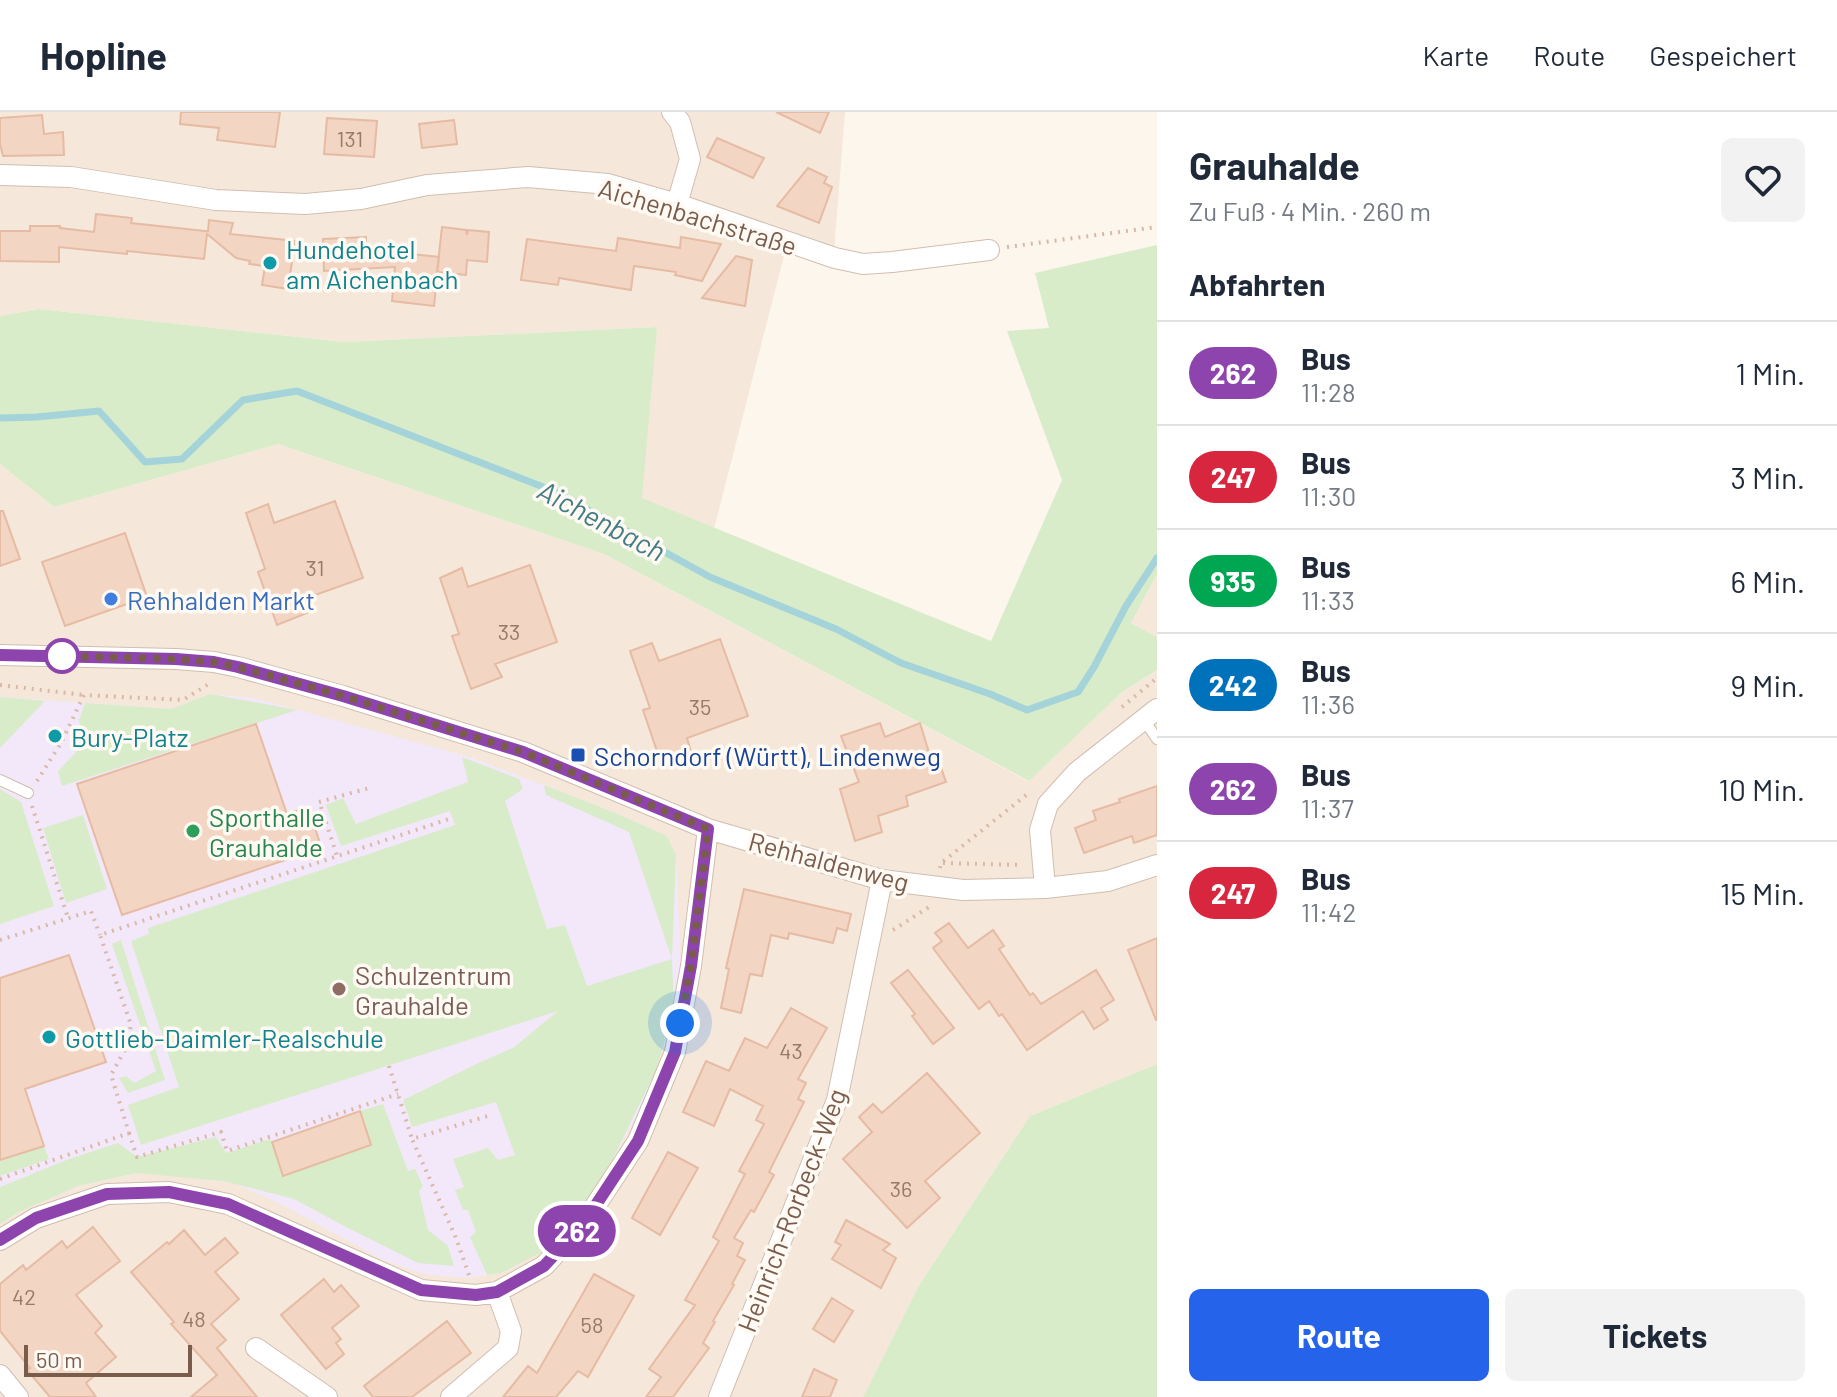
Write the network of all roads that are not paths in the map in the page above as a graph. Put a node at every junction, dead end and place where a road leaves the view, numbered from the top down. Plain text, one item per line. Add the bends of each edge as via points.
1 (672, 112) edge
2 (0, 175) edge
3 (677, 204) junction
4 (989, 250) road end
5 (0, 655) edge
6 (1150, 715) edge
7 (1157, 739) edge
8 (0, 780) edge
9 (28, 793) road end
10 (708, 829) junction
11 (1157, 865) edge
12 (882, 880) junction
13 (1045, 888) junction
14 (0, 1240) edge
15 (497, 1292) junction
16 (256, 1348) dead end
17 (0, 1375) edge
18 (18, 1397) edge
19 (327, 1397) edge
20 (451, 1397) edge
21 (719, 1397) edge

1 - 3 street via 690,159
2 - 3 street, Aichenbachstraße via 71,177 216,200 305,204 427,185 528,177 608,184
3 - 4 street, Aichenbachstraße via 863,264
5 - 10 street, Rehhaldenweg via 176,659 238,667 523,752
6 - 7 lane
6 - 13 street via 1077,772 1048,804 1040,830
8 - 9 lane
10 - 12 street, Rehhaldenweg
10 - 15 street via 675,1052 638,1141 584,1223 544,1266
11 - 13 street, Rehhaldenweg via 1108,881
12 - 13 street, Rehhaldenweg via 963,890
12 - 21 street, Heinrich-Rorbeck-Weg via 837,1100
14 - 15 street via 36,1218 107,1194 169,1192 228,1204 421,1290
15 - 20 street via 511,1331 508,1348
16 - 19 street
17 - 18 street

